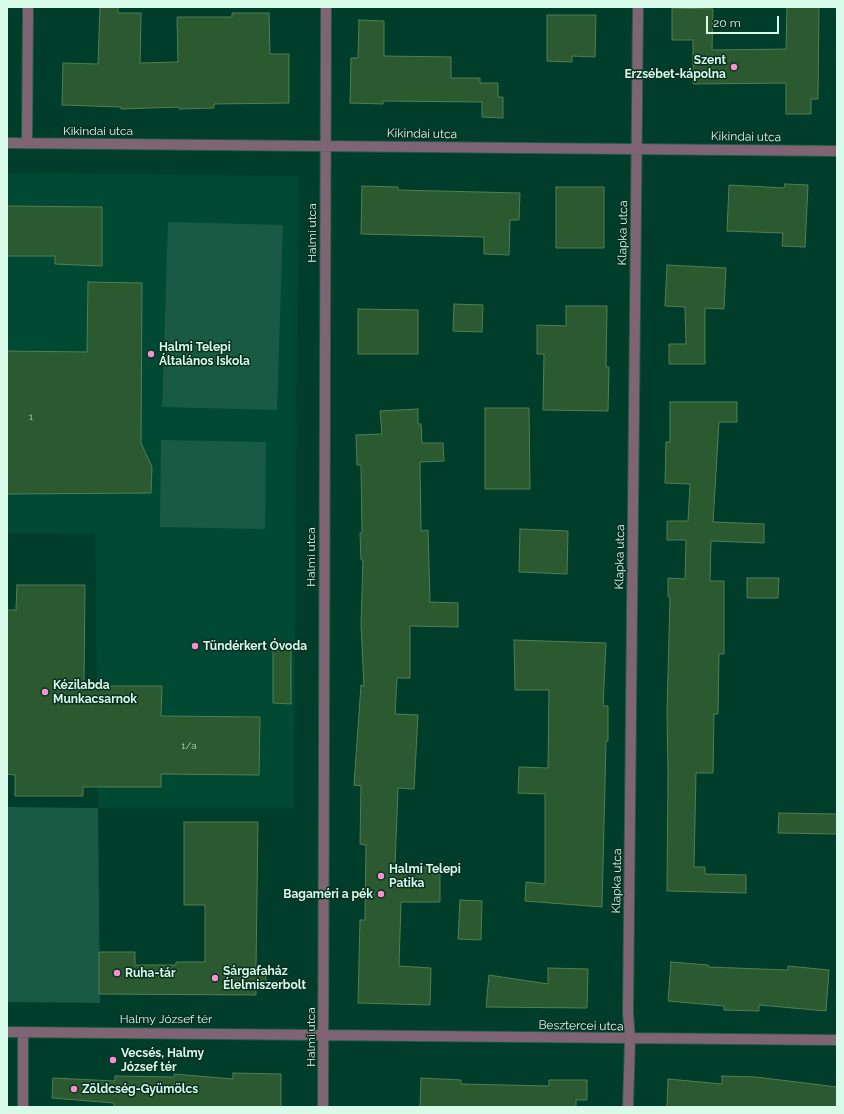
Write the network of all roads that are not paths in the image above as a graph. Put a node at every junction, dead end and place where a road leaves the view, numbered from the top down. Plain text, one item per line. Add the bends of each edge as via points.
1 (28, 7) edge
2 (326, 7) edge
3 (638, 7) edge
4 (7, 143) edge
5 (27, 144) junction
6 (325, 146) junction
7 (637, 149) junction
8 (837, 151) edge
9 (7, 1032) edge
10 (24, 1032) junction
11 (325, 1034) junction
12 (630, 1040) junction
13 (837, 1040) edge
14 (24, 1107) edge
15 (323, 1107) edge
16 (628, 1107) edge

1 - 5 street
2 - 6 street, Halmi utca
3 - 7 street, Klapka utca
4 - 5 street, Kikindai utca
5 - 6 street, Kikindai utca
6 - 7 street, Kikindai utca
6 - 11 street, Halmi utca
7 - 8 street, Kikindai utca
7 - 12 street, Klapka utca via 628,1012
9 - 10 street, Halmy József tér
10 - 11 street, Halmy József tér
10 - 14 street
11 - 12 street, Besztercei utca
11 - 15 street, Halmi utca
12 - 13 street, Besztercei utca
12 - 16 street, Klapka utca

